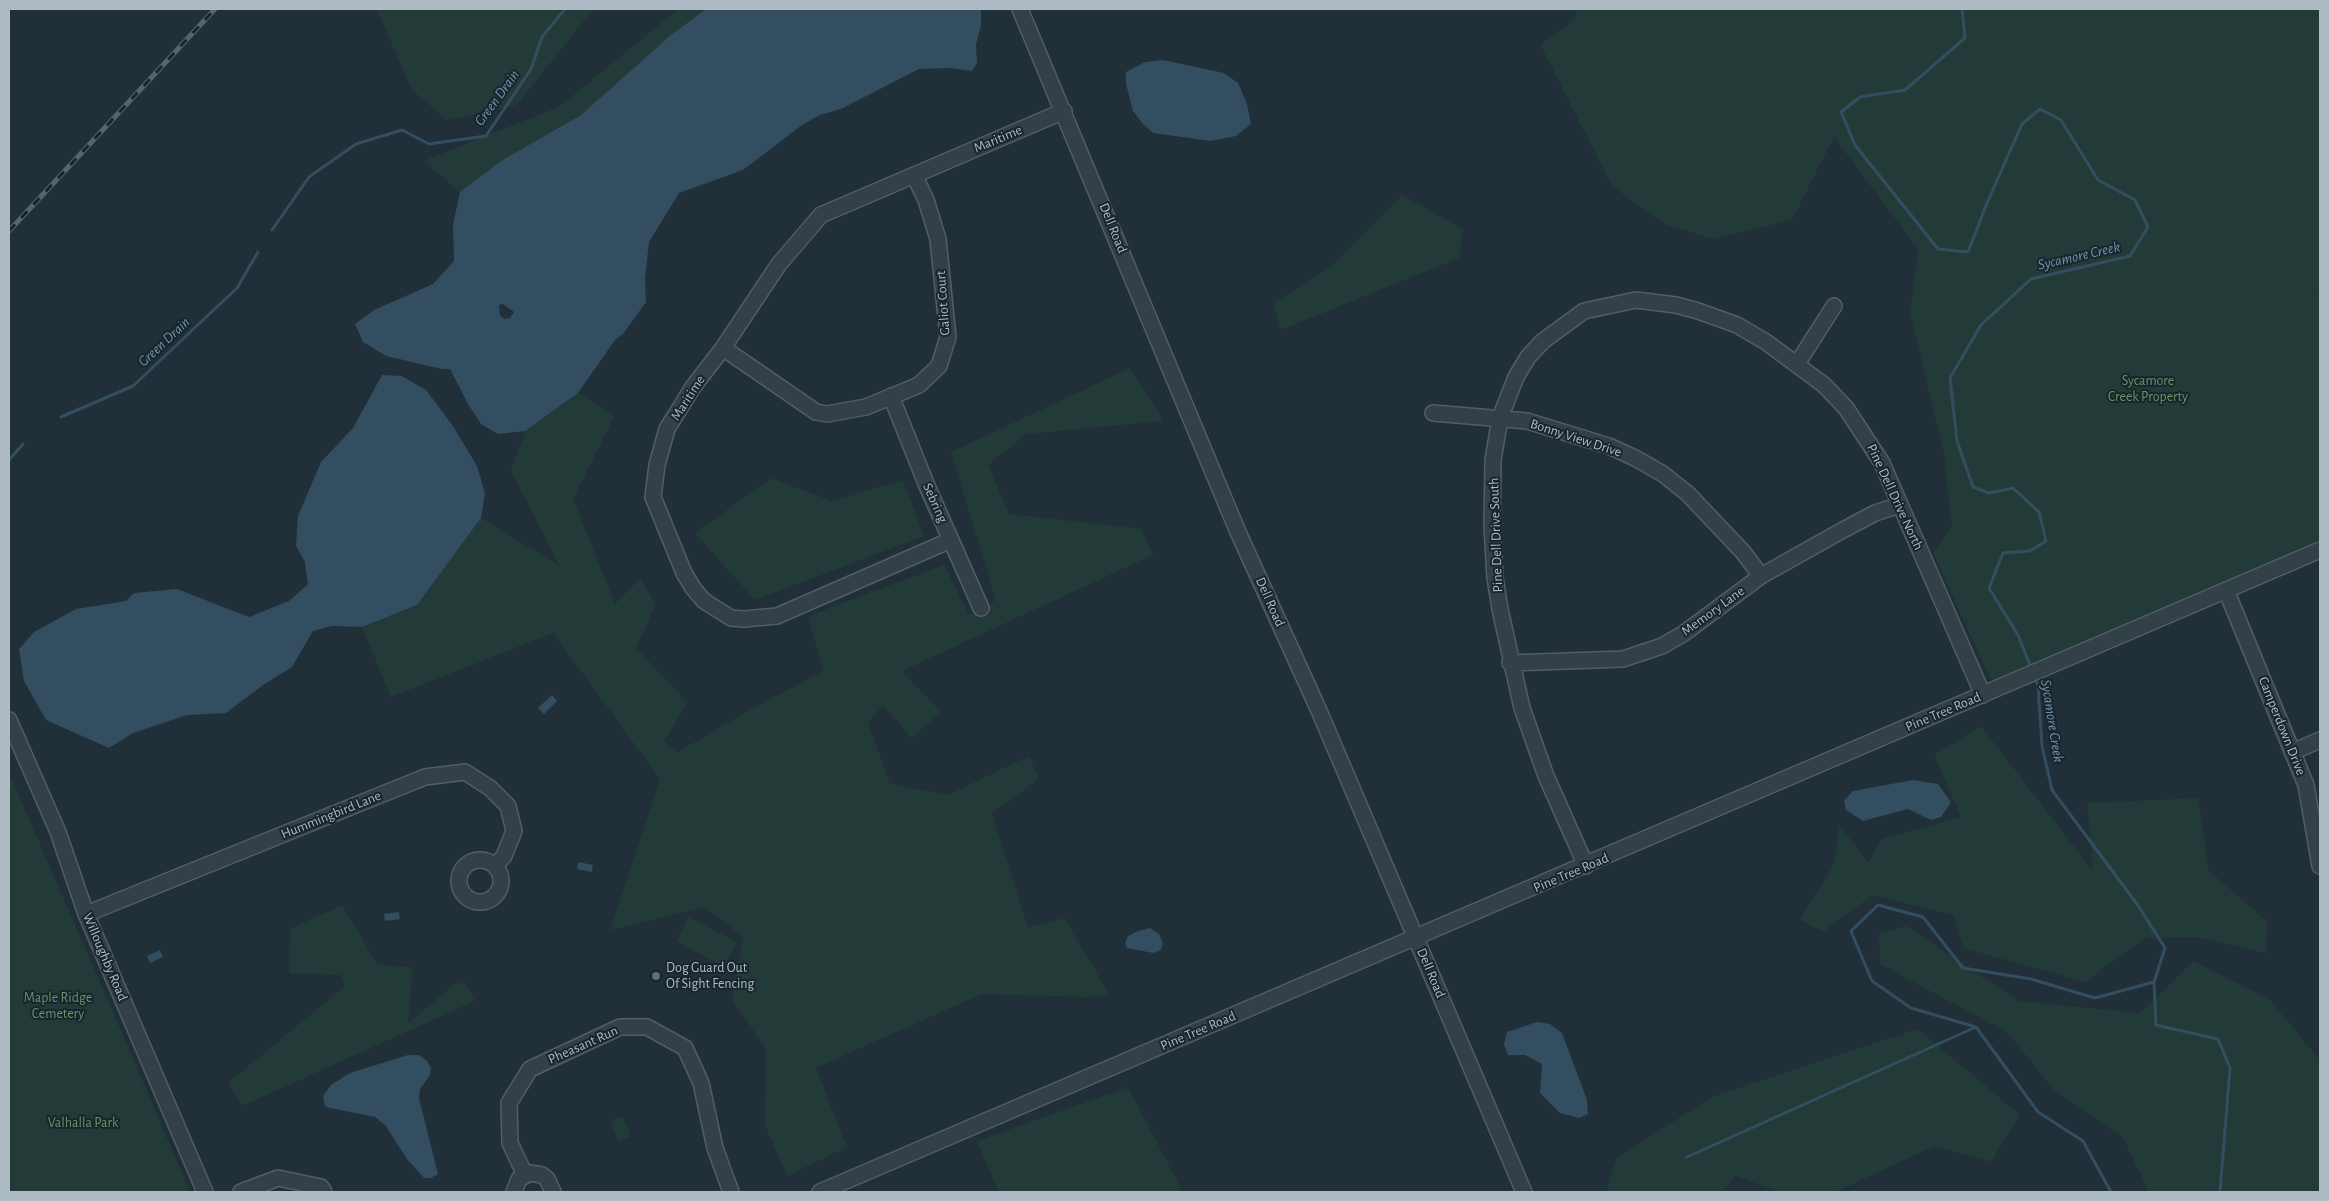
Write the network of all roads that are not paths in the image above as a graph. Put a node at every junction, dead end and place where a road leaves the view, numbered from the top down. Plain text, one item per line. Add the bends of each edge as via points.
1 (1020, 9) edge
2 (1064, 110) junction
3 (914, 175) junction
4 (1834, 306) dead end
5 (1584, 311) joint
6 (723, 348) junction
7 (1797, 364) junction
8 (892, 396) junction
9 (1433, 413) dead end
10 (1500, 418) junction
11 (1900, 505) junction
12 (951, 540) junction
13 (2320, 550) edge
14 (1761, 576) junction
15 (2226, 590) junction
16 (981, 608) dead end
17 (1510, 663) junction
18 (1982, 695) junction
19 (9, 720) edge
20 (2320, 740) edge
21 (2292, 752) junction
22 (495, 866) dead end
23 (1586, 866) junction
24 (2320, 866) edge
25 (86, 914) junction
26 (1416, 938) junction
27 (524, 1175) junction
28 (206, 1192) edge
29 (241, 1192) edge
30 (324, 1192) edge
31 (514, 1192) edge
32 (553, 1192) edge
33 (731, 1192) edge
34 (820, 1192) edge
35 (1524, 1192) edge

1 - 2 street, Dell Road
2 - 3 street, Maritime
2 - 26 street, Dell Road via 1238,532
3 - 6 street, Maritime via 821,215 779,264
3 - 8 street, Galiot Court via 926,200 938,240 948,337 939,366 918,385
4 - 7 street
5 - 7 street, Pine Dell Drive North via 1636,300 1676,305 1737,326
5 - 10 street, Pine Dell Drive South via 1542,341 1528,358 1516,377
6 - 8 street, Galiot Court via 816,412 849,411
6 - 12 street, Maritime via 667,429 657,465 653,497 684,573 704,601 730,618 777,616
7 - 11 street, Pine Dell Drive North via 1824,385 1852,415 1882,463
8 - 12 street, Sebring
9 - 10 street, Bonny View Drive
10 - 14 street, Bonny View Drive via 1527,421 1609,446 1663,474 1688,494 1743,552
10 - 17 street, Pine Dell Drive South via 1493,460 1492,526 1495,578
11 - 14 street, Memory Lane via 1875,513
11 - 18 street, Pine Dell Drive North
12 - 16 street, Sebring
13 - 15 street, Pine Tree Road
14 - 17 street, Memory Lane via 1683,634 1644,653 1623,659
15 - 18 street, Pine Tree Road
15 - 21 street, Camperdown Drive
17 - 23 street, Pine Dell Drive South via 1534,744
18 - 23 street, Pine Tree Road
19 - 25 street, Willoughby Road via 58,832
20 - 21 street
21 - 24 street, Camperdown Drive via 2311,802
22 - 25 street, Hummingbird Lane via 504,856 514,831 508,806 490,788 465,772 424,777
23 - 26 street, Pine Tree Road
25 - 28 street, Willoughby Road
26 - 34 street, Pine Tree Road
26 - 35 street, Dell Road
27 - 31 street
27 - 32 street via 542,1175 551,1184
27 - 33 street, Pheasant Run via 510,1143 509,1103 530,1069 620,1027 648,1027 685,1048 701,1083 715,1148
29 - 30 street via 278,1178 320,1187

